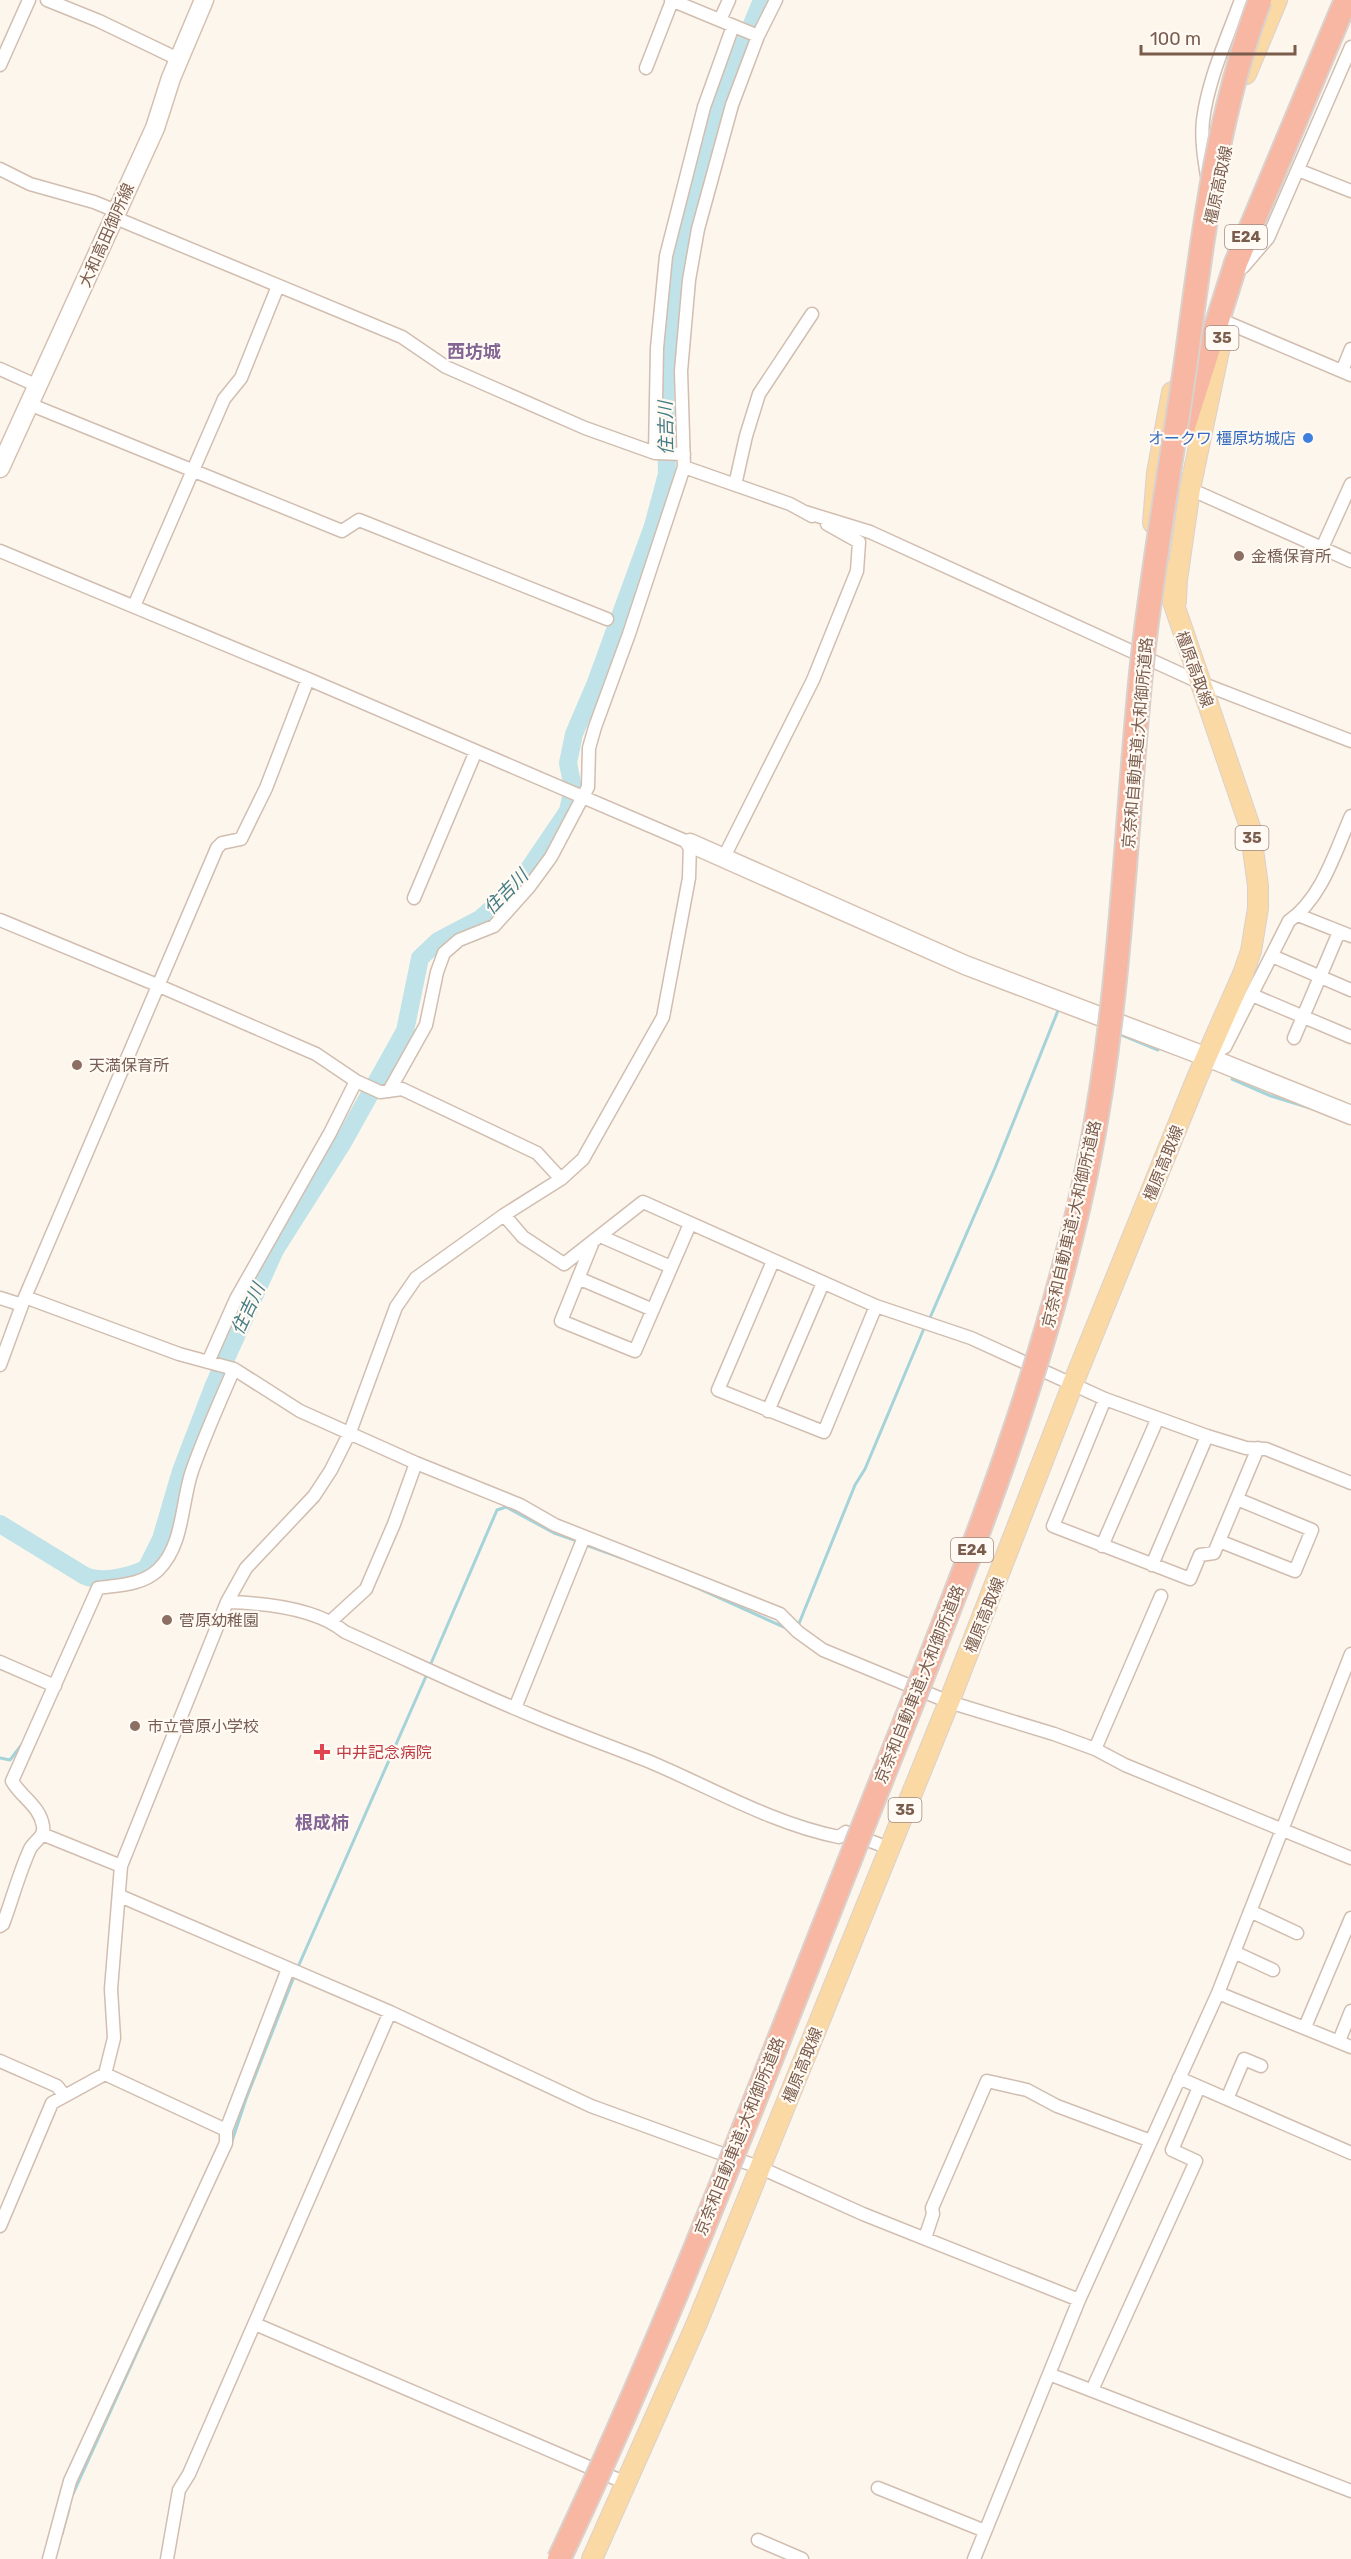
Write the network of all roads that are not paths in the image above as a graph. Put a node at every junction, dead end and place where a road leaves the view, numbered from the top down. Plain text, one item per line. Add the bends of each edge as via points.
1 (47, 0) edge
2 (87, 0) edge
3 (204, 0) edge
4 (672, 0) edge
5 (729, 0) edge
6 (776, 0) edge
7 (1241, 0) edge
8 (1250, 0) edge
9 (1260, 0) edge
10 (1277, 0) edge
11 (1335, 0) edge
12 (1346, 0) edge
13 (24, 2) edge
14 (82, 13) junction
15 (1351, 15) edge
16 (720, 20) junction
17 (733, 26) junction
18 (758, 36) junction
19 (1351, 47) edge
20 (178, 59) junction
21 (1245, 61) junction
22 (0, 65) edge
23 (646, 68) dead end
24 (1286, 146) junction
25 (0, 169) edge
26 (1298, 170) junction
27 (1351, 190) edge
28 (114, 214) junction
29 (1212, 216) junction
30 (1243, 267) junction
31 (278, 286) junction
32 (812, 314) dead end
33 (1226, 322) junction
34 (1351, 349) edge
35 (0, 369) edge
36 (1346, 373) edge
37 (38, 386) junction
38 (29, 404) junction
39 (656, 453) junction
40 (684, 460) junction
41 (0, 468) edge
42 (194, 471) junction
43 (1168, 483) junction
44 (1351, 484) edge
45 (735, 486) junction
46 (1190, 489) junction
47 (805, 512) junction
48 (1322, 548) junction
49 (0, 551) edge
50 (1351, 561) edge
51 (134, 606) junction
52 (608, 619) dead end
53 (1178, 622) junction
54 (308, 679) junction
55 (1201, 683) junction
56 (1351, 741) edge
57 (476, 751) junction
58 (583, 797) junction
59 (1351, 816) edge
60 (690, 843) junction
61 (724, 857) junction
62 (414, 898) dead end
63 (1298, 915) junction
64 (0, 920) edge
65 (1345, 934) edge
66 (1272, 956) junction
67 (1320, 976) junction
68 (157, 984) junction
69 (1351, 990) edge
70 (1252, 995) junction
71 (1303, 1017) junction
72 (1351, 1037) edge
73 (1294, 1038) dead end
74 (1207, 1057) junction
75 (356, 1081) junction
76 (389, 1091) junction
77 (1351, 1115) edge
78 (561, 1179) junction
79 (504, 1215) junction
80 (690, 1224) junction
81 (597, 1239) junction
82 (773, 1261) junction
83 (671, 1267) junction
84 (578, 1278) junction
85 (823, 1283) junction
86 (0, 1298) edge
87 (23, 1301) junction
88 (876, 1306) junction
89 (653, 1310) junction
90 (208, 1362) junction
91 (0, 1365) edge
92 (234, 1369) junction
93 (1072, 1386) junction
94 (1106, 1399) junction
95 (768, 1411) junction
96 (1157, 1420) junction
97 (350, 1432) junction
98 (1207, 1436) junction
99 (1258, 1448) junction
100 (416, 1463) junction
101 (1351, 1482) edge
102 (1237, 1499) junction
103 (582, 1541) junction
104 (1219, 1541) junction
105 (1102, 1546) junction
106 (1152, 1565) junction
107 (1161, 1596) dead end
108 (227, 1602) junction
109 (332, 1621) junction
110 (1351, 1654) edge
111 (0, 1662) edge
112 (55, 1686) junction
113 (949, 1702) junction
114 (515, 1708) junction
115 (1095, 1749) junction
116 (1282, 1829) junction
117 (42, 1834) junction
118 (889, 1848) junction
119 (1351, 1858) edge
120 (121, 1866) junction
121 (120, 1896) junction
122 (1250, 1911) junction
123 (1351, 1918) edge
124 (0, 1926) edge
125 (1297, 1933) dead end
126 (1234, 1952) junction
127 (1273, 1970) dead end
128 (293, 1972) junction
129 (1218, 1993) junction
130 (1351, 2011) edge
131 (390, 2012) junction
132 (1305, 2027) junction
133 (1339, 2041) junction
134 (1351, 2047) edge
135 (0, 2061) edge
136 (1261, 2066) dead end
137 (105, 2074) junction
138 (1179, 2078) junction
139 (1200, 2087) junction
140 (64, 2095) junction
141 (1227, 2099) junction
142 (226, 2130) junction
143 (1151, 2141) junction
144 (1351, 2153) edge
145 (761, 2168) junction
146 (0, 2226) edge
147 (925, 2238) junction
148 (1079, 2300) junction
149 (255, 2324) junction
150 (1049, 2374) junction
151 (1092, 2390) junction
152 (626, 2483) junction
153 (878, 2488) dead end
154 (1351, 2491) edge
155 (986, 2531) junction
156 (758, 2540) dead end
157 (50, 2559) edge
158 (168, 2559) edge
159 (559, 2559) edge
160 (592, 2559) edge
161 (802, 2559) edge
162 (974, 2559) edge

1 - 14 street
2 - 14 street
3 - 20 street, 大和高田御所線
4 - 16 street
4 - 23 street
5 - 16 street
6 - 18 street
7 - 29 street via 1203,120 1202,144
8 - 21 highway, bridge
9 - 21 highway, E24, bridge
10 - 21 main road, 橿原高取線 / 35
11 - 24 highway
12 - 24 highway, E24
13 - 22 street
14 - 20 street
15 - 30 main road, 橿原高取線 / 35
16 - 17 street
17 - 18 street
17 - 39 street via 704,107 666,256 657,348
18 - 40 street via 721,140 689,280 681,371
19 - 26 street
20 - 28 street, 大和高田御所線 via 156,128
21 - 29 main road, 橿原高取線 / 35
21 - 43 highway, E24, bridge via 1219,141 1209,192
24 - 43 highway, E24, bridge via 1236,263
25 - 28 street via 30,184 94,202
26 - 27 street
26 - 30 street via 1268,238
28 - 31 street
28 - 37 street, 大和高田御所線
29 - 53 main road, 橿原高取線 / 35 via 1166,418 1153,500 1154,543
30 - 33 main road, 橿原高取線 / 35
31 - 39 street via 402,337 456,371 585,428
31 - 42 street via 241,378 224,399
32 - 45 street via 759,394
33 - 36 street
33 - 46 main road, 橿原高取線 / 35
34 - 36 street
35 - 37 street
37 - 38 street, 大和高田御所線
38 - 41 street, 大和高田御所線
38 - 42 street
39 - 40 street
40 - 45 street
40 - 58 street via 595,727 589,748 588,787
42 - 51 street
42 - 52 street via 342,531 358,520
43 - 159 highway, 京奈和自動車道;大和御所道路 / E24, bridge via 1141,674 1121,927 1102,1083 1073,1229 1046,1334 974,1546 737,2144
44 - 48 street
45 - 47 street
46 - 48 street
46 - 53 main road, 橿原高取線 / 35 via 1177,580
47 - 55 street via 870,532
47 - 61 street via 859,542 857,571 813,680
48 - 50 street
49 - 51 street
51 - 54 street
53 - 55 main road, 橿原高取線 / 35
54 - 57 street
54 - 68 street via 246,829 241,839 217,848
55 - 56 street
55 - 74 main road, 橿原高取線 / 35 via 1250,826 1258,886 1251,951
57 - 58 street
57 - 62 street
58 - 60 street
58 - 76 street via 552,857 515,903 494,926 459,940 444,953 426,1025
59 - 63 street via 1319,888
60 - 61 street
60 - 78 street via 689,878 663,1017 583,1159
61 - 74 street via 965,966
63 - 65 street
63 - 66 street via 1289,921
64 - 68 street
65 - 67 street
66 - 67 street
66 - 70 street
67 - 69 street
67 - 71 street
68 - 75 street via 316,1054
68 - 87 street
70 - 71 street
70 - 74 street via 1225,1047
71 - 72 street
71 - 73 street
74 - 77 street
74 - 93 main road, 橿原高取線 / 35
75 - 76 street via 380,1092
75 - 90 street via 236,1299
76 - 78 street via 402,1089 537,1152
78 - 79 street
79 - 81 street via 523,1237 564,1264
79 - 97 street via 416,1278 396,1307
80 - 81 street via 643,1202
80 - 82 street
80 - 83 street
81 - 83 street
81 - 84 street
82 - 85 street
82 - 95 street via 718,1389
83 - 89 street
84 - 89 street
84 - 89 street via 561,1321 635,1351
85 - 88 street
85 - 95 street
86 - 87 street
87 - 90 street
87 - 91 street
88 - 93 street via 971,1338
88 - 95 street via 824,1432
90 - 92 street
92 - 97 street via 300,1410
92 - 112 street via 191,1474 176,1540 167,1560 156,1572 137,1582 98,1588
93 - 94 street
93 - 113 main road, 橿原高取線 / 35
94 - 96 street
94 - 105 street via 1053,1526
96 - 98 street
96 - 105 street
97 - 100 street
97 - 108 street via 314,1496 246,1568
98 - 99 street
98 - 106 street
99 - 101 street
99 - 102 street
100 - 103 street via 520,1505
100 - 109 street via 366,1589
102 - 104 street
102 - 104 street via 1312,1530 1295,1571
103 - 113 street via 669,1569 780,1614 823,1650
103 - 114 street
104 - 106 street via 1214,1552 1200,1555 1190,1579
105 - 106 street
107 - 115 street
108 - 109 street via 263,1603
108 - 120 street
109 - 114 street via 345,1632
110 - 116 street
111 - 112 street
112 - 117 street via 12,1781 18,1793 36,1808
113 - 115 street
113 - 118 main road, 橿原高取線 / 35
114 - 118 street via 819,1833 839,1837 846,1832
115 - 116 street
116 - 119 street
116 - 122 street
117 - 120 street
117 - 124 street via 31,1847
118 - 145 main road, 橿原高取線 / 35
120 - 121 street
121 - 128 street
121 - 137 street via 111,1989 114,2038
122 - 125 street
122 - 126 street
123 - 132 street
126 - 127 street
126 - 129 street
128 - 131 street
128 - 142 street
129 - 132 street
129 - 138 street
130 - 133 street
131 - 145 street via 591,2106
131 - 149 street
132 - 133 street
133 - 134 street
135 - 140 street via 57,2086
136 - 141 street via 1244,2059
137 - 140 street
137 - 142 street
138 - 139 street
138 - 143 street
139 - 141 street
139 - 151 street via 1172,2150 1196,2162
140 - 146 street via 51,2103
141 - 144 street
142 - 157 street via 226,2143 70,2481
143 - 147 street via 1057,2106 1027,2090 987,2081 932,2208
143 - 148 street
145 - 147 street
145 - 152 main road, 橿原高取線 / 35
147 - 148 street
148 - 150 street
149 - 152 street
149 - 158 street via 179,2490
150 - 151 street
150 - 155 street
151 - 154 street
152 - 160 main road, 橿原高取線 / 35
153 - 155 street
155 - 162 street
156 - 161 street

